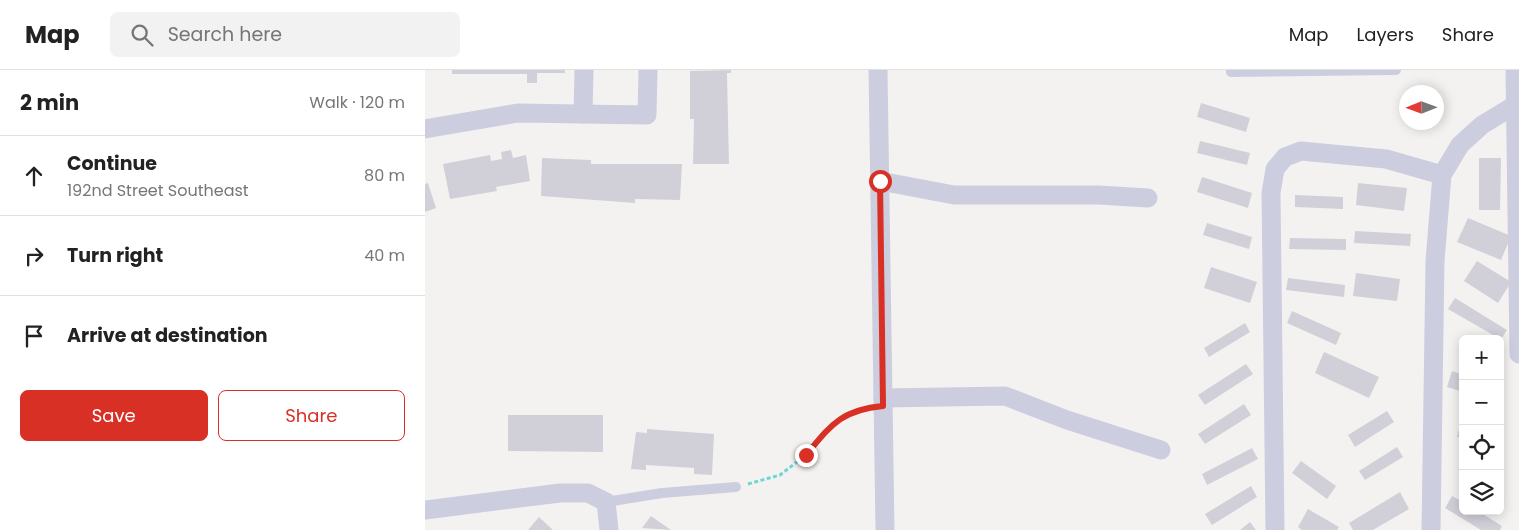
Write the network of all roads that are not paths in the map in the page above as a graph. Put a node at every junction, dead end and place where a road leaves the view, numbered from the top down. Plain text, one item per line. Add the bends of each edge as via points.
1 (584, 70) edge
2 (648, 70) edge
3 (878, 70) edge
4 (1231, 70) edge
5 (1396, 70) edge
6 (1515, 70) edge
7 (1515, 105) junction
8 (583, 114) junction
9 (425, 129) edge
10 (1442, 175) junction
11 (880, 181) junction
12 (1148, 198) dead end
13 (1519, 354) edge
14 (883, 402) junction
15 (1161, 450) dead end
16 (736, 487) road end
17 (606, 502) junction
18 (425, 510) edge
19 (609, 530) edge
20 (885, 530) edge
21 (1275, 530) edge
22 (1431, 530) edge

1 - 8 street
2 - 8 street via 647,115
3 - 11 street
4 - 5 lane
6 - 7 street
7 - 10 street via 1482,125 1460,145
7 - 13 street
8 - 9 street via 518,113
10 - 21 street via 1386,159 1301,152 1285,157 1275,169 1271,193
10 - 22 street via 1435,261
11 - 12 street via 954,195
11 - 14 street
14 - 15 street via 1005,396
14 - 20 street
16 - 17 lane via 662,492
17 - 18 street via 588,493 560,493
17 - 19 street

